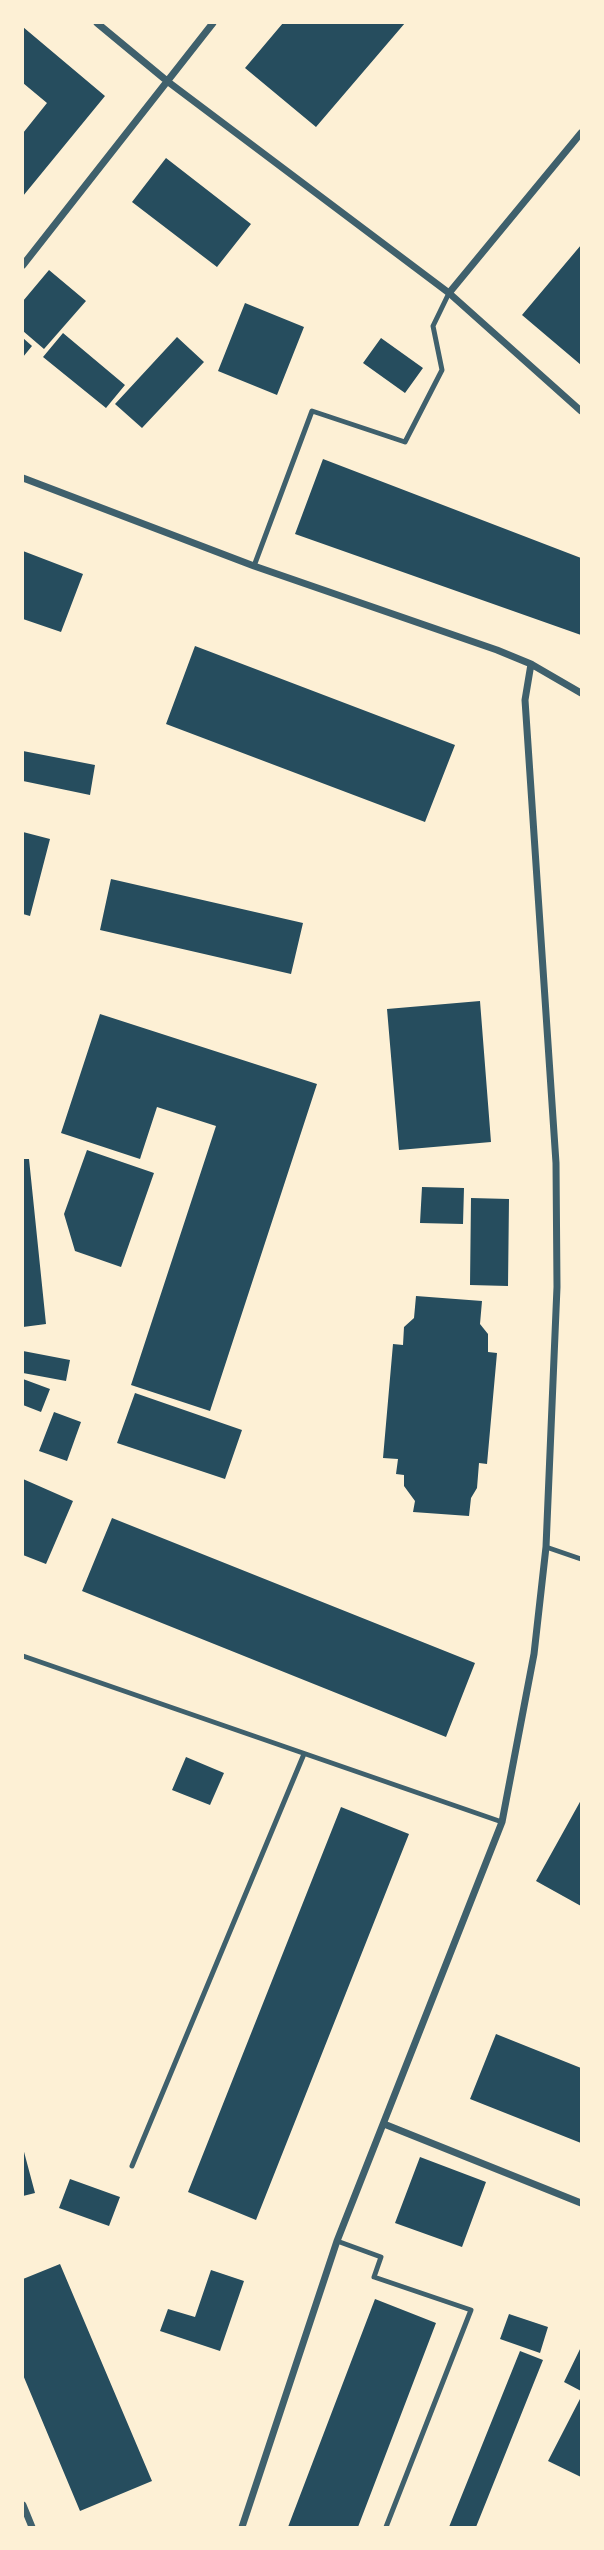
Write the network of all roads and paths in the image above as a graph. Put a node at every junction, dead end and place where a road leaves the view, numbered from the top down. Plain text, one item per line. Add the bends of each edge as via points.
1 (97, 23) edge
2 (213, 23) edge
3 (167, 81) junction
4 (581, 132) edge
5 (23, 265) edge
6 (449, 293) junction
7 (581, 411) edge
8 (23, 478) edge
9 (254, 566) junction
10 (531, 664) junction
11 (581, 693) edge
12 (546, 1547) junction
13 (581, 1559) edge
14 (23, 1656) edge
15 (304, 1754) junction
16 (502, 1822) junction
17 (384, 2124) junction
18 (132, 2166) dead end
19 (581, 2203) edge
20 (337, 2242) junction
21 (23, 2505) edge
22 (32, 2527) edge
23 (242, 2527) edge
24 (386, 2527) edge

1 - 3 street
2 - 3 street
3 - 5 street
3 - 6 street
4 - 6 street
6 - 7 street
6 - 9 lane via 433,326 442,370 405,442 312,411
8 - 9 street
9 - 10 street
10 - 11 street
10 - 12 street via 525,700 556,1163 557,1287
12 - 13 lane
12 - 16 street via 534,1654
14 - 15 lane
15 - 16 lane
15 - 18 lane
16 - 17 street
17 - 19 street
17 - 20 street
20 - 23 street
20 - 24 lane via 381,2257 374,2277 471,2309
21 - 22 street

